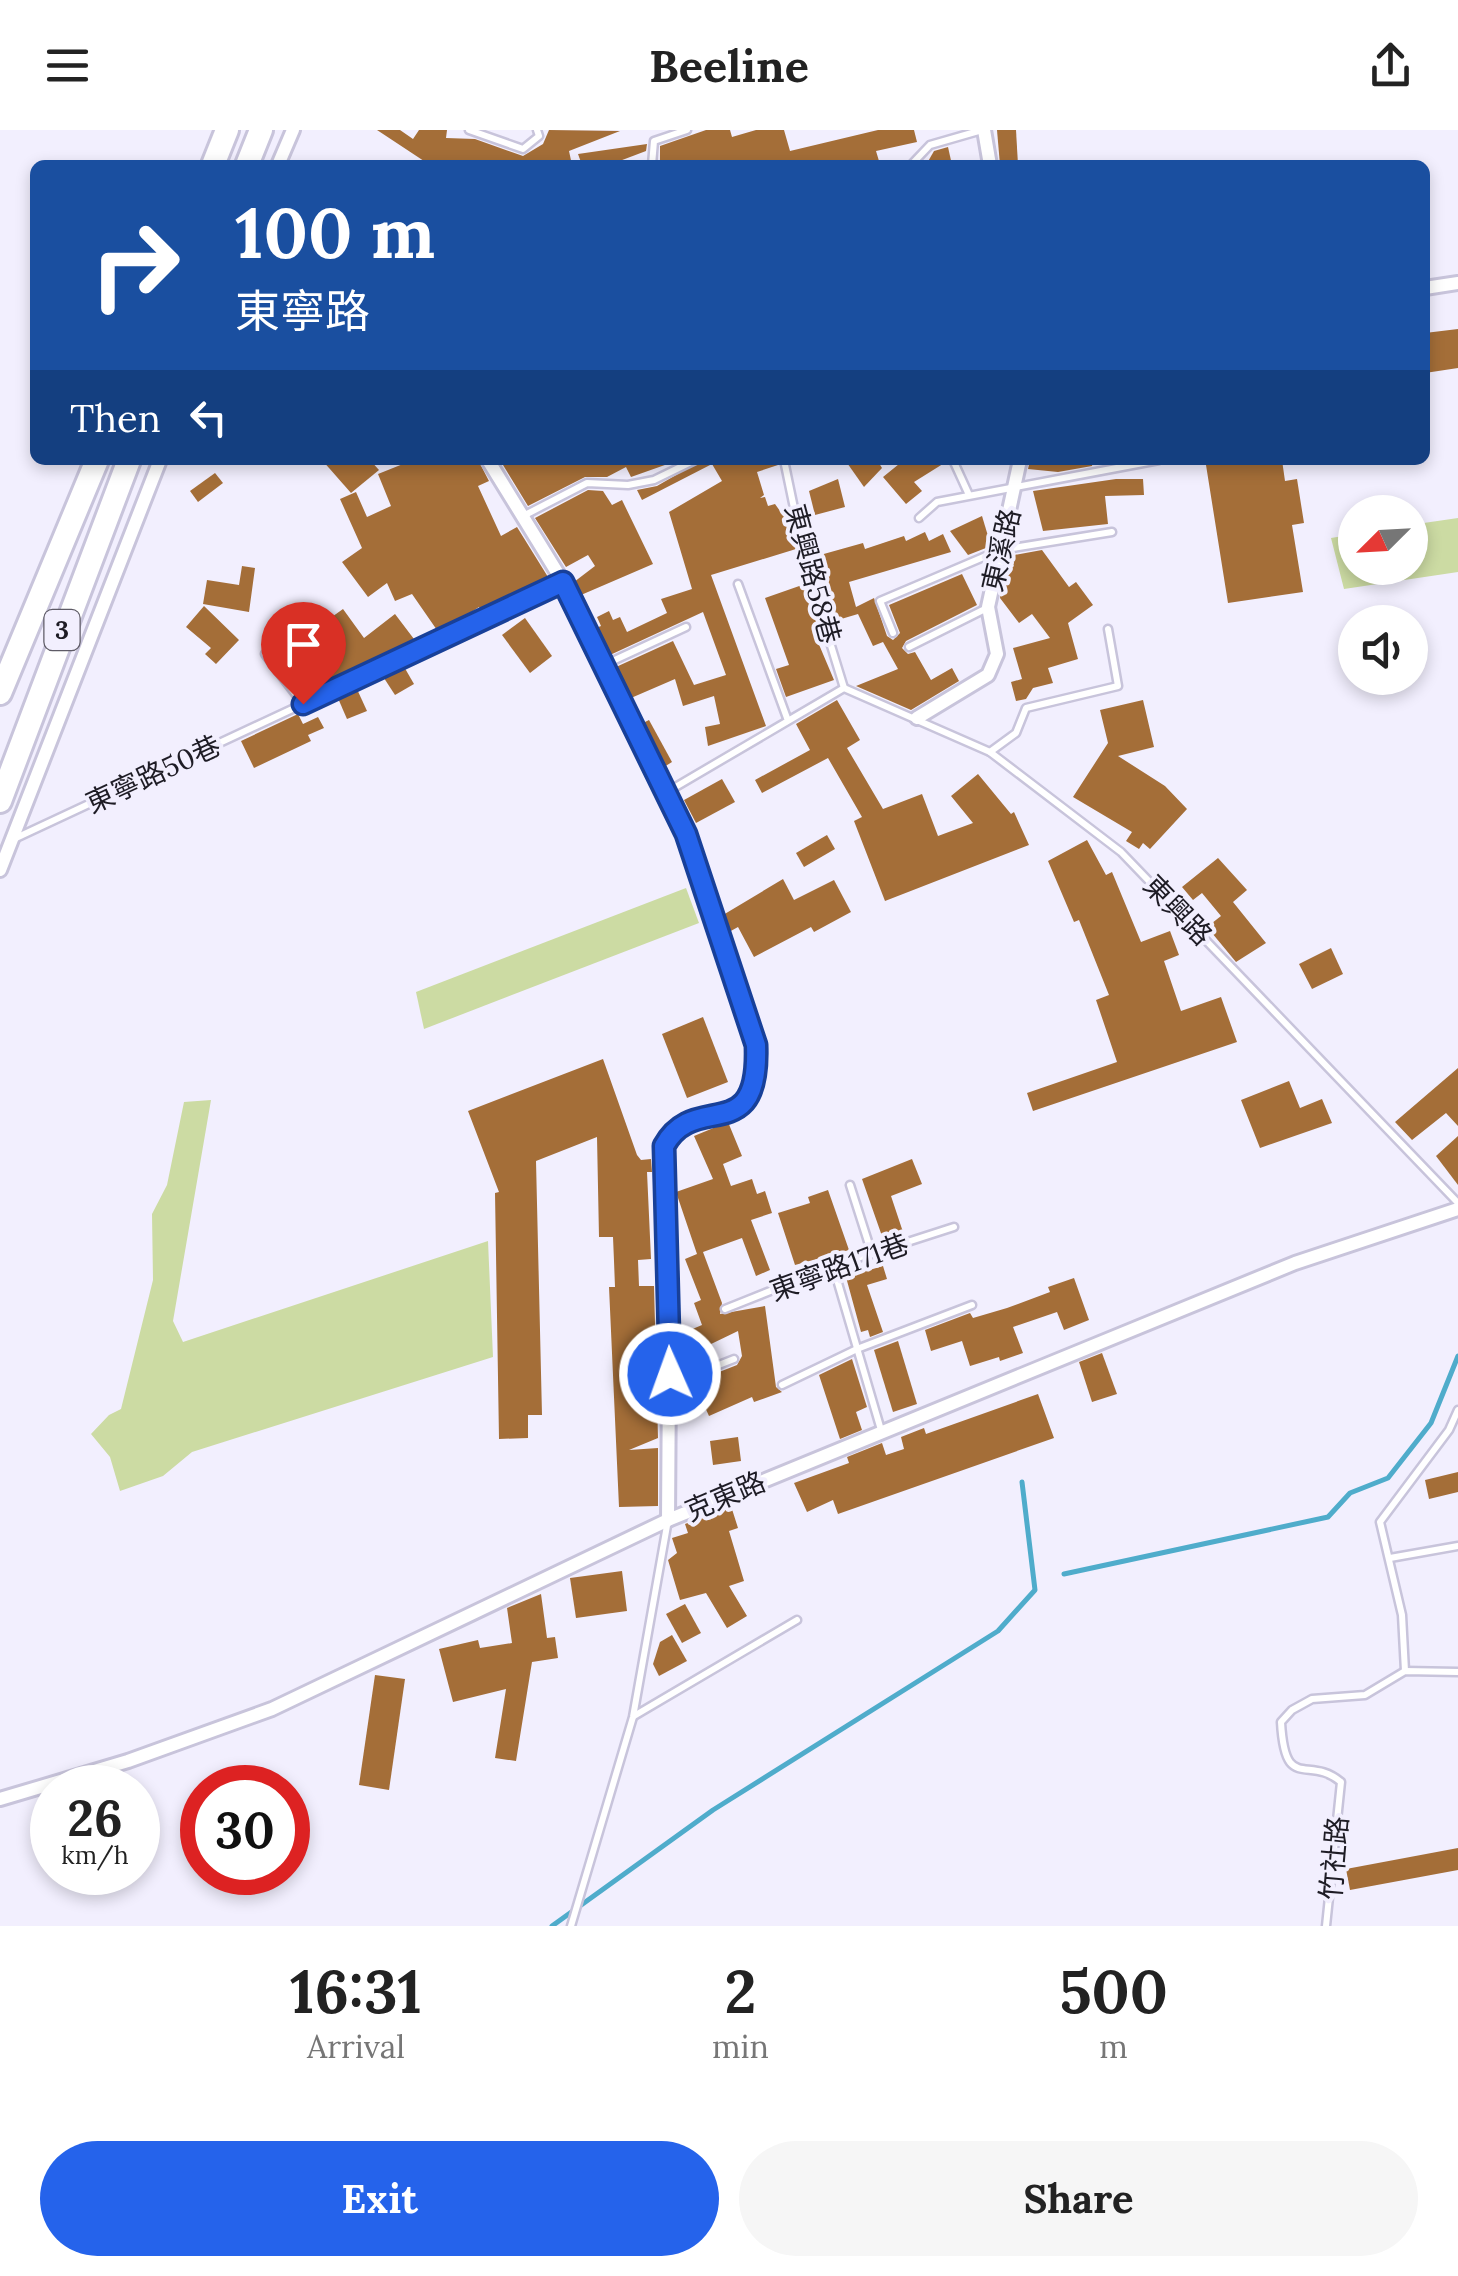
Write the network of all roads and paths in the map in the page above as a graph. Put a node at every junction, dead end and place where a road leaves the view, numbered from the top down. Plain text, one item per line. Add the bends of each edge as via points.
1 (227, 130) edge
2 (261, 130) edge
3 (293, 130) edge
4 (469, 130) edge
5 (537, 130) edge
6 (651, 130) edge
7 (687, 130) edge
8 (984, 130) edge
9 (654, 141) junction
10 (215, 160) edge
11 (248, 160) edge
12 (280, 160) edge
13 (652, 160) edge
14 (916, 160) edge
15 (989, 160) edge
16 (1458, 283) edge
17 (1430, 287) edge
18 (95, 465) edge
19 (127, 465) edge
20 (158, 465) edge
21 (491, 465) edge
22 (685, 465) edge
23 (785, 465) edge
24 (955, 465) edge
25 (1020, 465) edge
26 (1099, 465) edge
27 (1018, 484) junction
28 (969, 495) junction
29 (522, 517) junction
30 (918, 518) dead end
31 (1112, 532) dead end
32 (1000, 550) junction
33 (563, 582) junction
34 (738, 584) dead end
35 (988, 607) junction
36 (686, 627) dead end
37 (1108, 629) dead end
38 (893, 633) dead end
39 (909, 647) dead end
40 (264, 654) dead end
41 (603, 666) junction
42 (844, 688) junction
43 (0, 693) edge
44 (303, 704) junction
45 (786, 718) junction
46 (917, 718) junction
47 (990, 752) junction
48 (667, 792) junction
49 (0, 801) edge
50 (15, 838) junction
51 (0, 870) edge
52 (850, 1185) dead end
53 (1458, 1206) edge
54 (954, 1228) dead end
55 (872, 1254) junction
56 (833, 1266) junction
57 (972, 1305) dead end
58 (726, 1309) dead end
59 (858, 1349) junction
60 (734, 1359) dead end
61 (670, 1374) junction
62 (782, 1385) dead end
63 (1458, 1410) edge
64 (881, 1430) junction
65 (668, 1520) junction
66 (1458, 1546) edge
67 (1390, 1558) junction
68 (797, 1620) dead end
69 (1405, 1671) junction
70 (1458, 1672) edge
71 (633, 1717) junction
72 (0, 1799) edge
73 (570, 1926) edge
74 (1326, 1926) edge

1 - 10 highway
2 - 11 highway
3 - 12 street
4 - 5 lane via 523,149
6 - 9 lane
7 - 9 lane
8 - 14 lane via 930,144
8 - 15 street
9 - 13 lane
16 - 17 street
18 - 43 highway, 3
19 - 49 highway, 3
20 - 50 street
21 - 29 street
22 - 29 lane via 628,485 587,482
23 - 42 lane, 東興路58巷 via 805,561
24 - 28 lane
25 - 27 street, 東溪路
26 - 27 lane
27 - 28 lane
27 - 32 street, 東溪路
28 - 30 lane via 937,502
29 - 33 street
31 - 32 lane
32 - 35 street, 東溪路
32 - 38 lane via 880,601
33 - 41 street
33 - 44 lane, 東寧路50巷
34 - 45 lane
35 - 39 lane
35 - 46 street, 東溪路 via 997,654 988,675
36 - 41 lane
37 - 47 lane via 1118,686 1026,708 1016,732
40 - 44 lane
41 - 48 street
42 - 45 lane
42 - 46 lane, 東興路
44 - 50 lane, 東寧路50巷
45 - 48 lane
46 - 47 lane, 東興路
47 - 53 lane, 東興路 via 1121,852
48 - 61 street via 756,1045 757,1071 743,1106 683,1124 664,1146
50 - 51 street
52 - 55 lane
53 - 64 street, 克東路 via 1295,1263
54 - 55 lane, 東寧路171巷
55 - 56 lane, 東寧路171巷
56 - 58 lane, 東寧路171巷
56 - 59 lane
57 - 59 lane
59 - 62 lane
59 - 64 lane
60 - 61 lane
61 - 65 street
63 - 67 lane via 1380,1522
64 - 65 street, 克東路
65 - 71 lane
65 - 72 street, 克東路 via 272,1709
66 - 67 lane
67 - 69 lane
68 - 71 lane
69 - 70 lane
69 - 74 lane, 竹社路 via 1365,1695 1312,1699 1281,1722 1283,1754 1294,1767 1342,1782
71 - 73 lane

